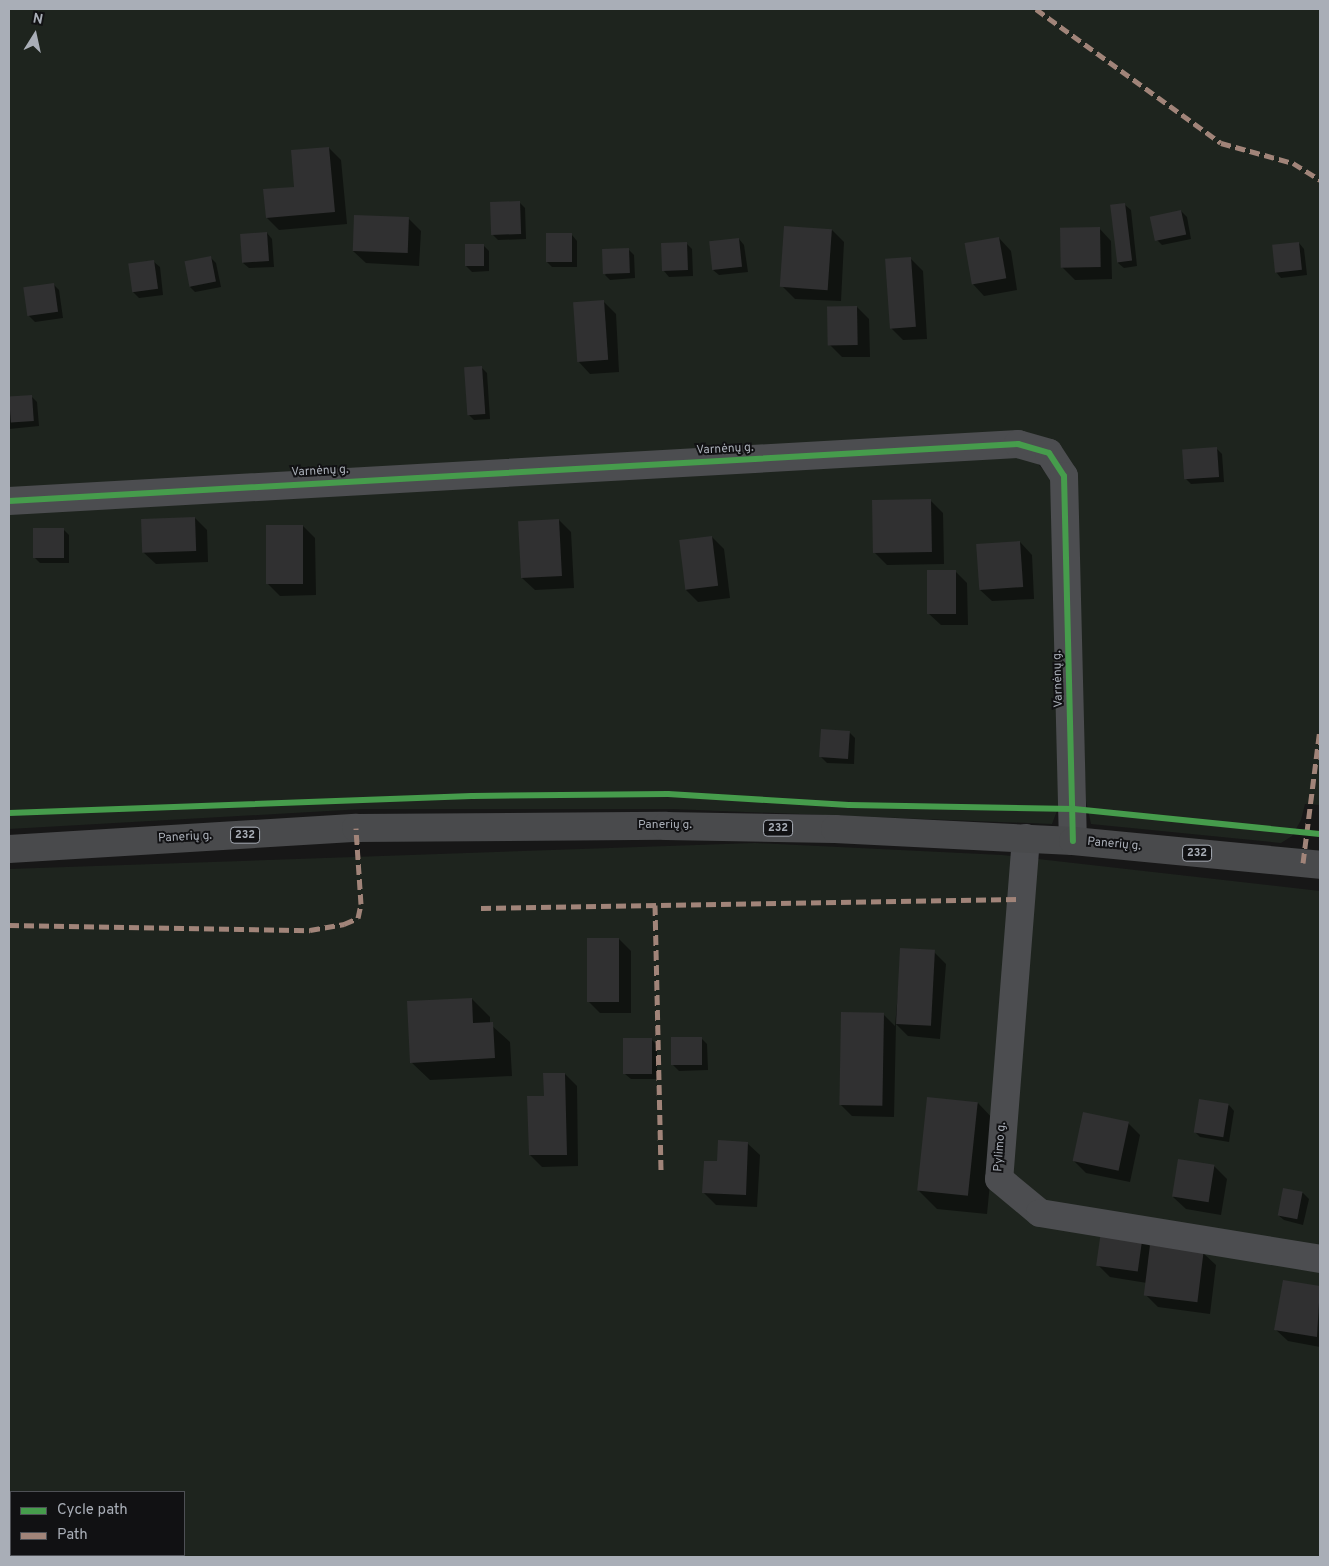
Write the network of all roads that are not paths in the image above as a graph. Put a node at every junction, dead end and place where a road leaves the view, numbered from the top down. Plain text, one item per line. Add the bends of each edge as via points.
1 (9, 501) edge
2 (1026, 838) junction
3 (1073, 841) junction
4 (9, 849) edge
5 (1320, 865) edge
6 (1320, 1259) edge

1 - 3 street, Varnėnų g. via 1018,444 1049,452 1064,476
2 - 3 main road, Panerių g. / 232
2 - 4 main road, Panerių g. / 232 via 834,829 356,828
2 - 6 street, Pylimo g. via 999,1180 1040,1213
3 - 5 main road, Panerių g. / 232

